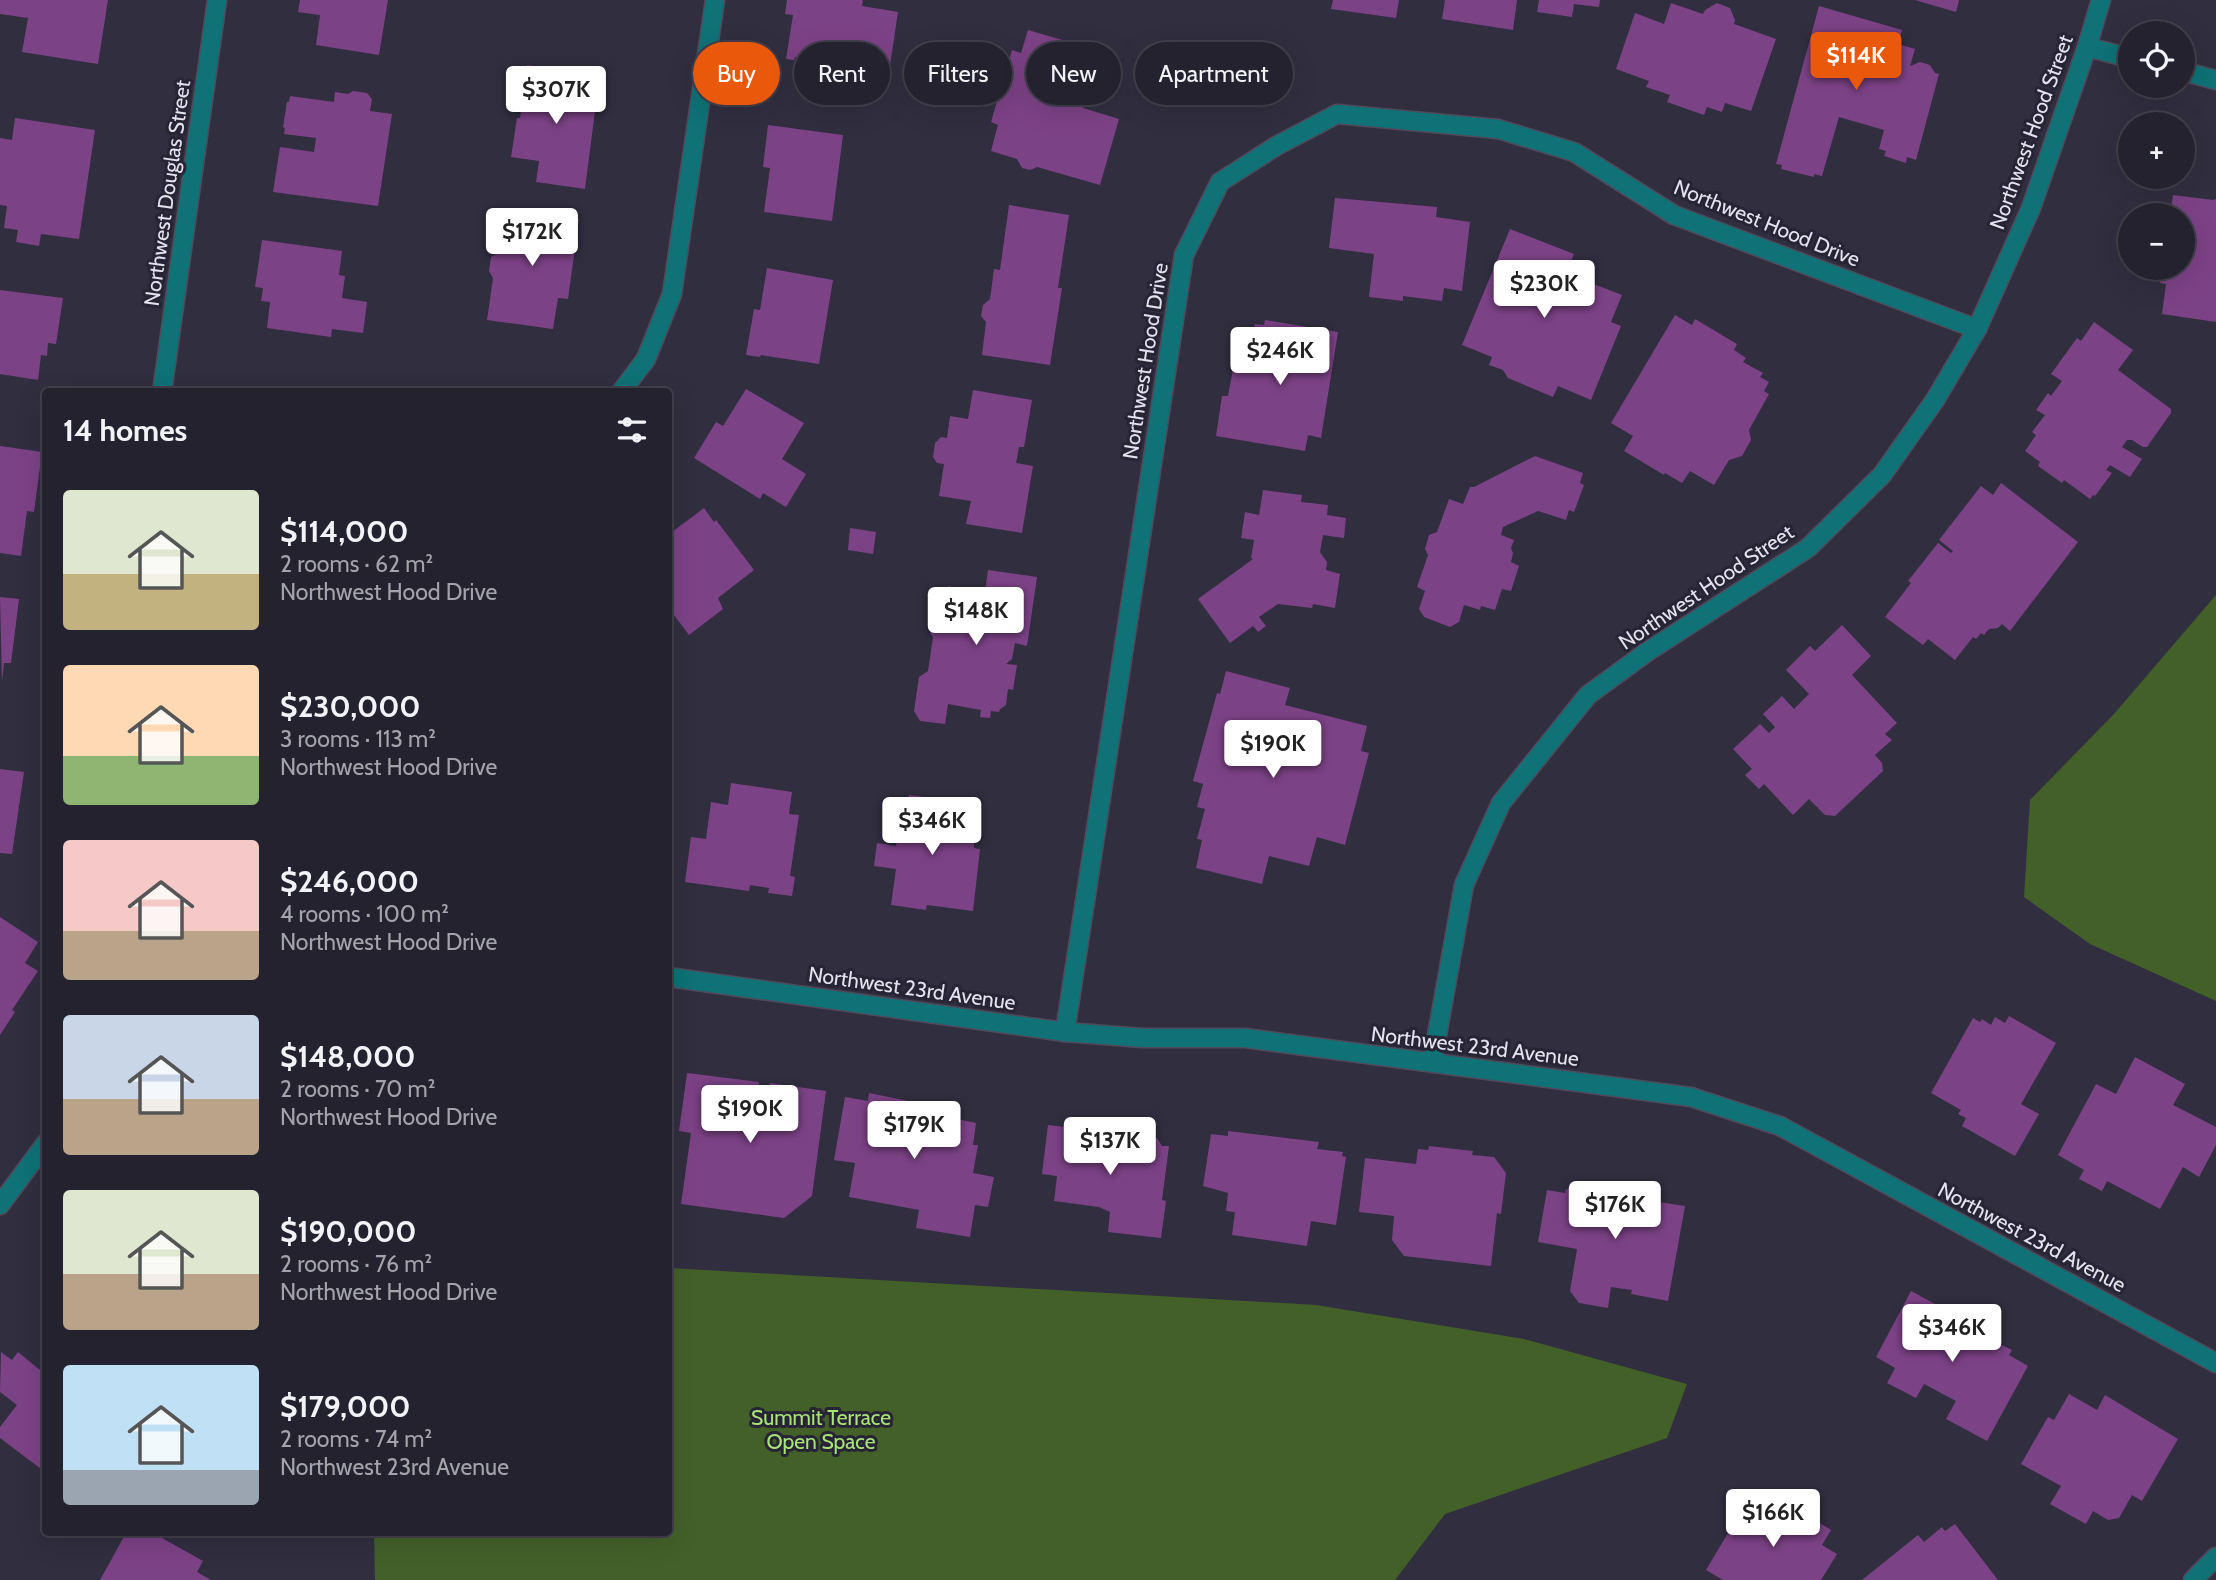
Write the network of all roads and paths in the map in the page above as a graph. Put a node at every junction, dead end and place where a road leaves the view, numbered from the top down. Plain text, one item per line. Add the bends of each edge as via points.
1 (217, 0) edge
2 (715, 0) edge
3 (2101, 0) edge
4 (2088, 47) junction
5 (2118, 55) edge
6 (2195, 74) edge
7 (2216, 80) edge
8 (1977, 330) junction
9 (163, 388) edge
10 (624, 388) edge
11 (672, 978) edge
12 (1065, 1032) junction
13 (1432, 1063) junction
14 (42, 1148) edge
15 (0, 1205) edge
16 (2216, 1363) edge
17 (2216, 1557) edge
18 (2193, 1580) edge

1 - 9 street, Northwest Douglas Street
2 - 10 street via 672,294 646,359
3 - 4 street, Northwest Hood Street
4 - 5 street
4 - 8 street, Northwest Hood Street via 2031,208
6 - 7 street
8 - 12 street, Northwest Hood Drive via 1674,215 1574,152 1498,129 1337,114 1220,182 1184,255
8 - 13 street, Northwest Hood Street via 1882,475 1808,548 1588,695 1501,803 1464,885
11 - 12 street, Northwest 23rd Avenue
12 - 13 street, Northwest 23rd Avenue via 1245,1038
13 - 16 street, Northwest 23rd Avenue via 1691,1097 1780,1126
14 - 15 street
17 - 18 street

